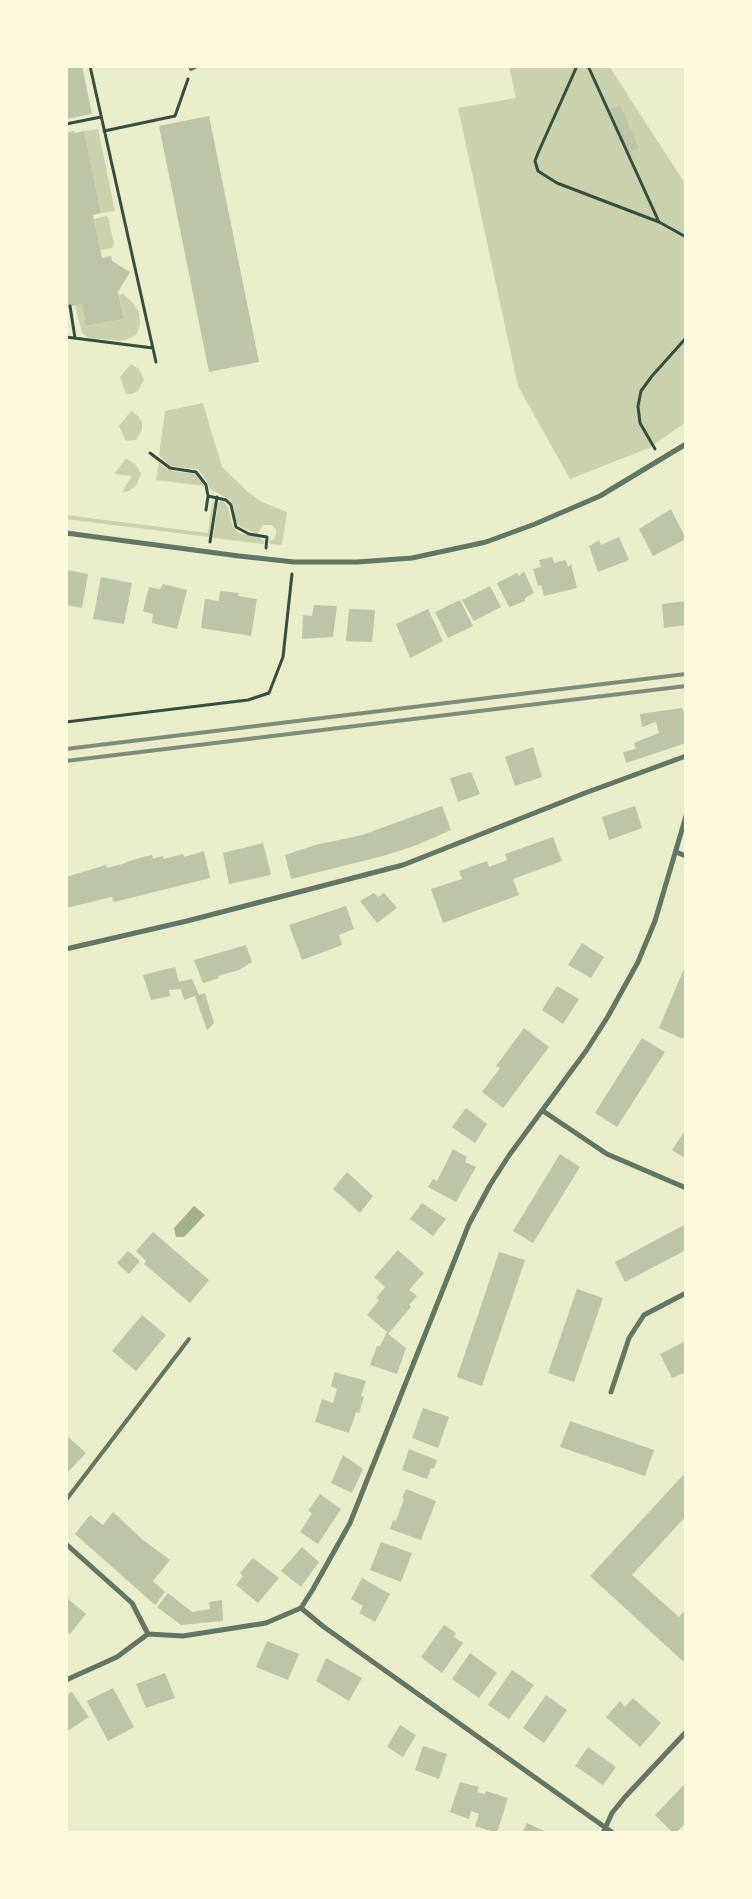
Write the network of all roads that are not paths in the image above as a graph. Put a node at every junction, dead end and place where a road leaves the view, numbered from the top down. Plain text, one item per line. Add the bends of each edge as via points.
1 (197, 66) edge
2 (191, 67) edge
3 (686, 444) edge
4 (66, 533) edge
5 (686, 756) edge
6 (686, 816) edge
7 (676, 852) junction
8 (686, 856) edge
9 (66, 949) edge
10 (543, 1112) junction
11 (686, 1188) edge
12 (686, 1293) edge
13 (189, 1338) dead end
14 (611, 1392) dead end
15 (66, 1500) edge
16 (66, 1544) edge
17 (301, 1608) junction
18 (148, 1634) junction
19 (66, 1680) edge
20 (686, 1732) edge
21 (605, 1830) edge
22 (613, 1833) edge

1 - 2 lane
3 - 4 street via 600,496 535,524 486,542 412,558 294,562
5 - 9 street via 403,865 187,922
6 - 7 street
7 - 8 street
7 - 10 street via 655,921 638,962 607,1018
10 - 11 street via 607,1154
10 - 17 street via 490,1185 469,1224 350,1523
12 - 14 street via 644,1315 629,1338
13 - 15 lane
16 - 18 street via 132,1603
17 - 18 street via 266,1623 182,1636
17 - 21 street
18 - 19 street via 117,1657
20 - 21 street via 625,1797
21 - 22 street

